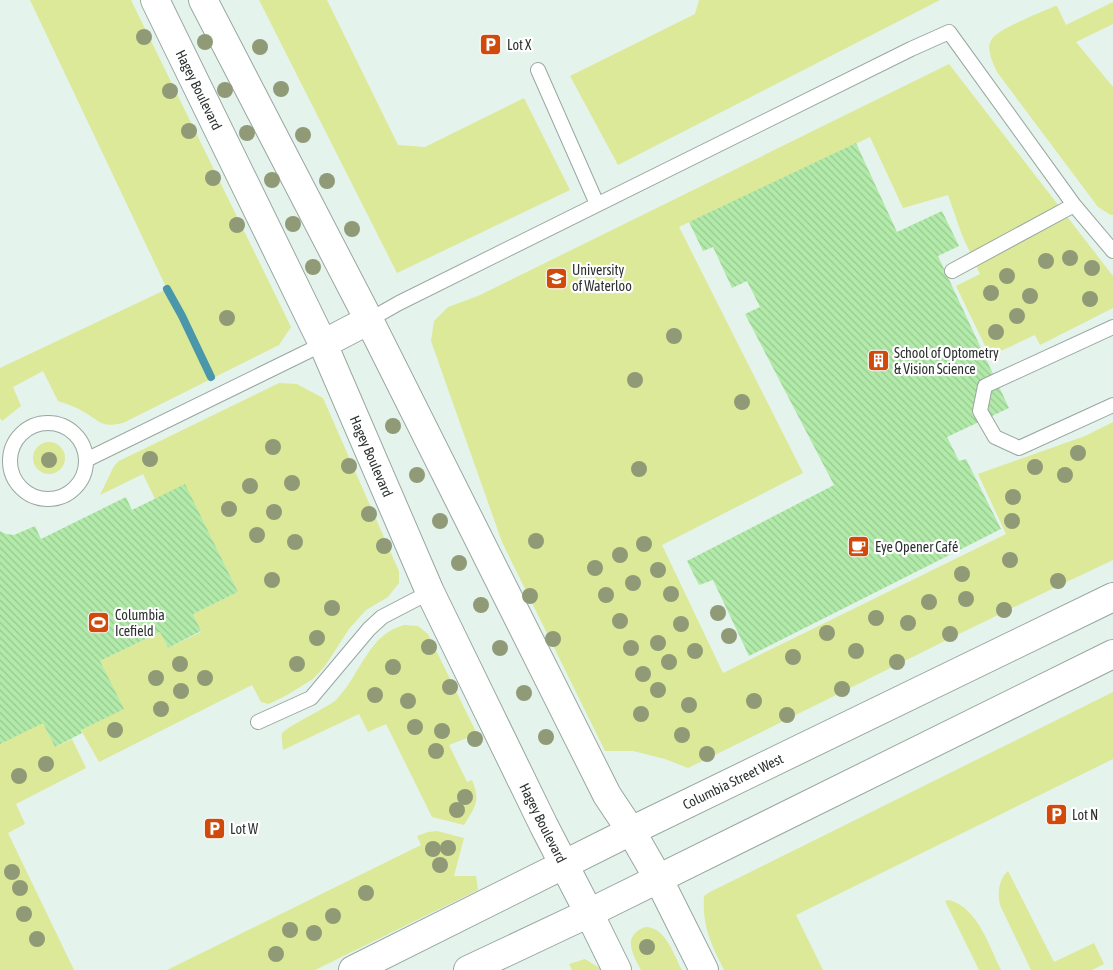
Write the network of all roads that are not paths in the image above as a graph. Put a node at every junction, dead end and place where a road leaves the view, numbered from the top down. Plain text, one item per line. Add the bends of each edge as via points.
1 (155, 0) edge
2 (203, 0) edge
3 (538, 70) dead end
4 (597, 204) junction
5 (1074, 205) junction
6 (1113, 251) edge
7 (952, 271) dead end
8 (369, 320) junction
9 (1113, 327) edge
10 (323, 344) junction
11 (1113, 405) edge
12 (86, 460) junction
13 (430, 592) junction
14 (1113, 597) edge
15 (1113, 654) edge
16 (258, 722) dead end
17 (631, 831) junction
18 (563, 865) junction
19 (658, 878) junction
20 (589, 913) junction
21 (353, 970) edge
22 (468, 970) edge
23 (618, 970) edge
24 (704, 970) edge

1 - 10 street, Hagey Boulevard
2 - 8 street
3 - 4 lane
4 - 5 lane via 949,32
4 - 8 lane via 398,302
5 - 6 lane
5 - 7 lane
8 - 10 street
8 - 17 street via 607,795
9 - 11 lane via 985,386 980,411 995,437 1019,448
10 - 12 lane
10 - 13 street, Hagey Boulevard
12 - 12 lane via 78,437 57,424 44,423 32,426 22,434 14,444 10,461 11,472 23,490 45,499 58,498 79,484
13 - 16 lane via 382,617 310,698
13 - 18 street, Hagey Boulevard
14 - 17 street, Columbia Street West
15 - 19 street
17 - 18 street, Columbia Street West
17 - 19 street
18 - 20 street, Hagey Boulevard
18 - 21 street, Columbia Street West
19 - 20 street
19 - 24 street
20 - 22 street
20 - 23 street, Hagey Boulevard

